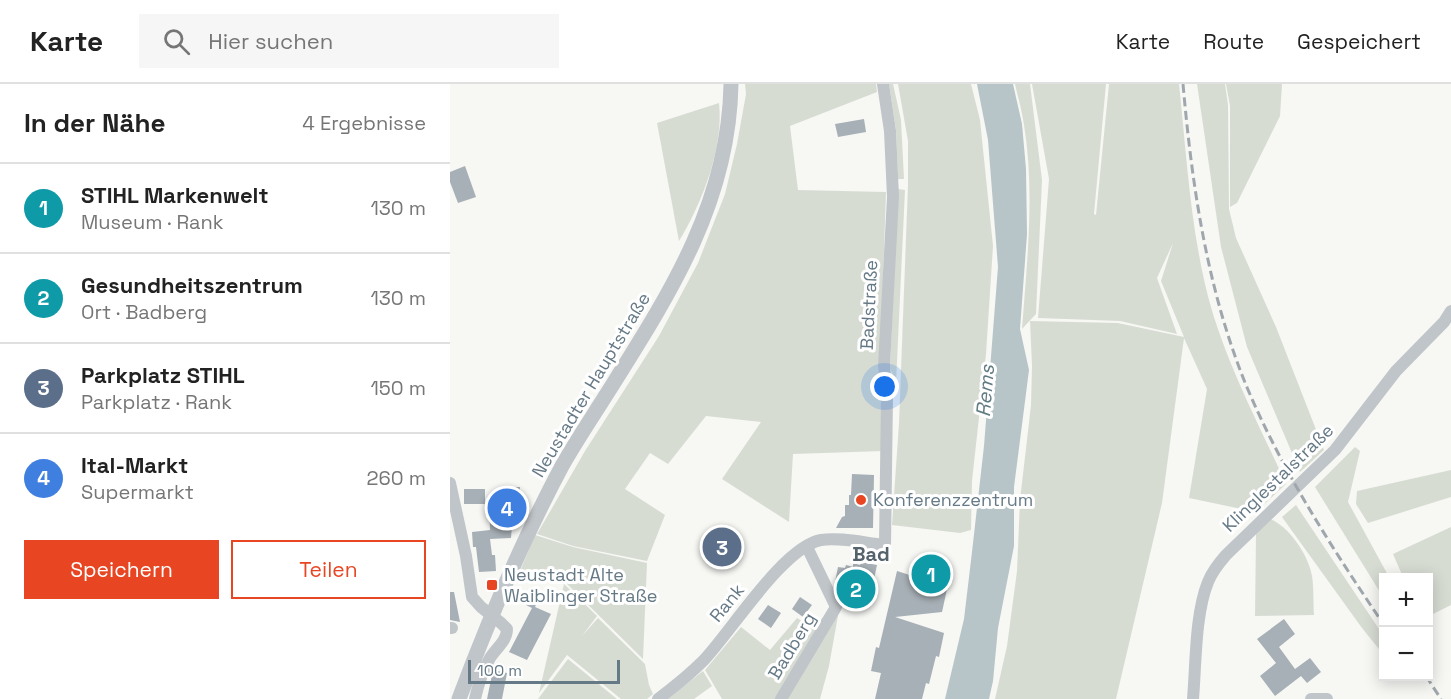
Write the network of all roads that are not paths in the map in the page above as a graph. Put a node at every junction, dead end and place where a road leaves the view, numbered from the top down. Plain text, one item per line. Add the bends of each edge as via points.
1 (732, 84) edge
2 (883, 84) edge
3 (1451, 311) edge
4 (450, 483) edge
5 (886, 529) joint
6 (807, 547) junction
7 (492, 616) junction
8 (459, 699) edge
9 (475, 699) edge
10 (658, 699) edge
11 (781, 699) edge
12 (1193, 699) edge
13 (1311, 699) edge
14 (1328, 699) edge

1 - 7 street, Neustadter Hauptstraße via 721,168 696,241 654,320 563,464
2 - 5 street, Badstraße via 893,196 884,366
3 - 12 street, Klinglestalstraße via 1396,371 1347,436 1226,555 1208,582 1200,612
4 - 7 street via 472,597
5 - 6 street, Rank via 885,545 837,539 819,540
6 - 10 street, Rank via 782,564 704,660
6 - 11 street, Badberg via 836,608
7 - 8 street, Neustadter Hauptstraße
7 - 9 street via 507,629 507,636 490,657
13 - 14 street

